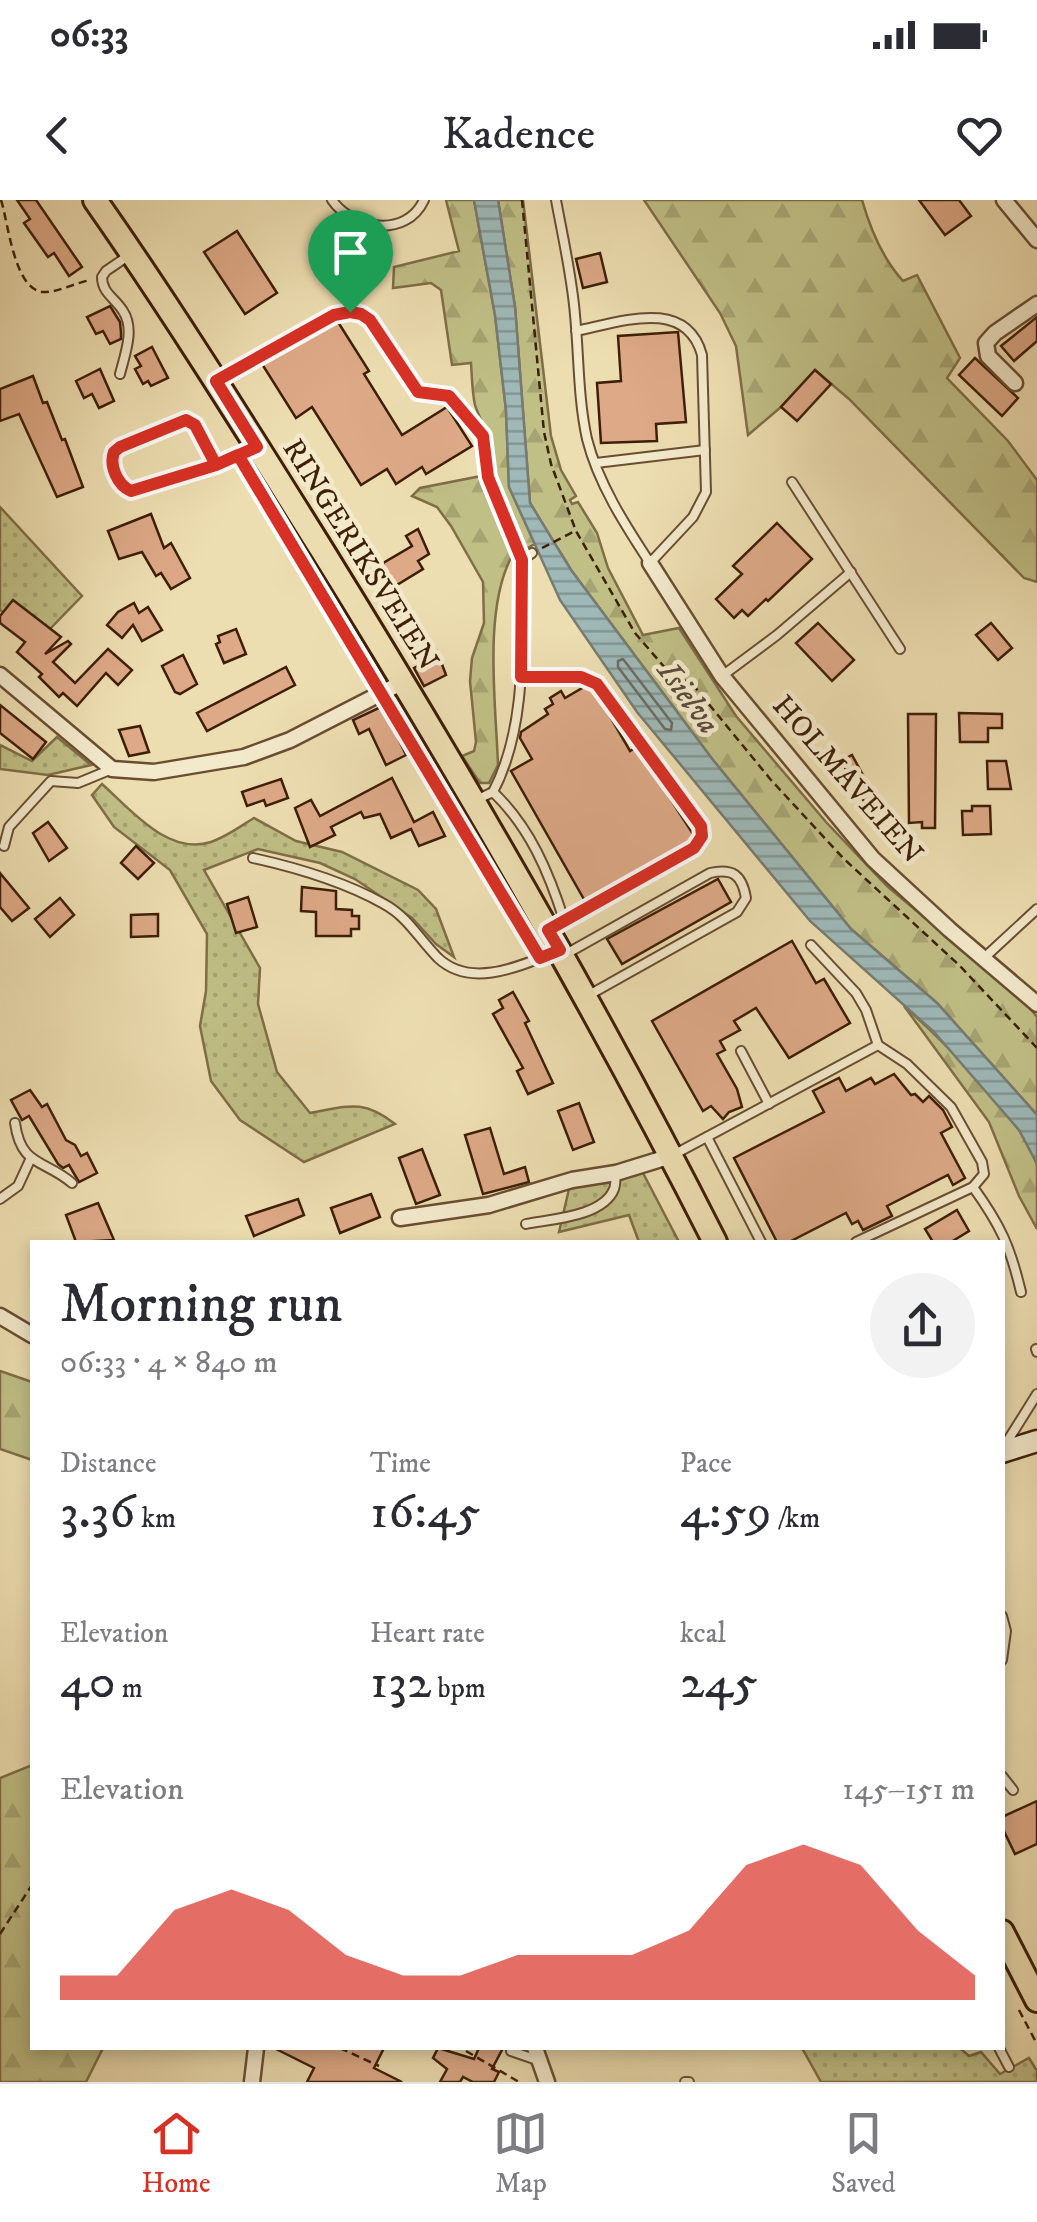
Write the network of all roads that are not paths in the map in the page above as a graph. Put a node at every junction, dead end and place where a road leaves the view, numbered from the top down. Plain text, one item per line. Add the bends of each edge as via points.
1 (96, 200) edge
2 (332, 200) edge
3 (424, 200) edge
4 (556, 200) edge
5 (1004, 200) edge
6 (1037, 240) edge
7 (132, 254) junction
8 (1037, 304) edge
9 (576, 330) junction
10 (120, 374) dead end
11 (216, 381) junction
12 (1015, 383) dead end
13 (418, 392) road end
14 (257, 447) junction
15 (705, 450) junction
16 (596, 463) junction
17 (216, 465) junction
18 (792, 482) dead end
19 (532, 553) road end
20 (650, 563) junction
21 (852, 572) junction
22 (900, 648) dead end
23 (0, 675) edge
24 (722, 676) junction
25 (521, 677) junction
26 (393, 687) junction
27 (112, 769) junction
28 (484, 796) junction
29 (4, 846) dead end
30 (253, 858) dead end
31 (1037, 909) edge
32 (559, 939) junction
33 (810, 945) dead end
34 (984, 958) junction
35 (585, 997) junction
36 (1037, 1004) edge
37 (878, 1046) junction
38 (741, 1051) dead end
39 (769, 1104) junction
40 (15, 1124) dead end
41 (707, 1137) junction
42 (671, 1156) junction
43 (30, 1160) junction
44 (616, 1173) junction
45 (72, 1183) dead end
46 (973, 1187) junction
47 (0, 1199) edge
48 (400, 1218) dead end
49 (526, 1224) dead end
50 (714, 1240) edge
51 (760, 1240) edge
52 (860, 1240) edge
53 (1021, 1292) dead end
54 (0, 1316) edge
55 (30, 1334) edge
56 (1037, 1394) edge
57 (1032, 1443) edge
58 (1005, 1445) edge
59 (1005, 1449) edge
60 (1005, 1780) edge
61 (1013, 1790) dead end
62 (1005, 1938) edge
63 (1037, 2000) edge
64 (256, 2050) edge
65 (1000, 2050) edge
66 (510, 2051) dead end
67 (538, 2054) edge
68 (1010, 2066) dead end
69 (252, 2082) edge
70 (547, 2082) edge

1 - 7 main road, RINGERIKSVEIEN
2 - 3 lane via 342,215 381,227 400,222
4 - 9 lane
5 - 6 street
7 - 10 lane via 102,277 125,314 128,342
7 - 11 main road, RINGERIKSVEIEN
8 - 12 street via 986,343 988,356
9 - 15 lane via 665,318 689,328 702,354
9 - 16 lane via 582,408
11 - 13 lane via 350,312 370,320
11 - 14 main road, RINGERIKSVEIEN
14 - 17 lane
14 - 26 main road, RINGERIKSVEIEN
15 - 16 lane
15 - 20 lane via 702,505
16 - 20 lane
17 - 17 lane via 131,491 121,486 112,457 120,447 186,420
18 - 21 lane
19 - 25 lane via 522,560
20 - 24 street, HOLMAVEIEN
21 - 22 lane
21 - 24 lane
23 - 27 street
24 - 34 street, HOLMAVEIEN via 873,858
25 - 28 lane via 507,766
25 - 32 lane via 581,677 597,684 701,826 694,848
26 - 27 street via 244,757 154,772
26 - 28 main road, RINGERIKSVEIEN
27 - 29 lane via 78,783 51,781 9,827
28 - 32 main road, RINGERIKSVEIEN
30 - 32 lane via 384,904 458,970 510,969
31 - 34 lane
32 - 35 main road, RINGERIKSVEIEN
32 - 35 lane via 710,873 728,871 744,883 746,898 736,912
33 - 37 lane via 856,993
34 - 36 street, HOLMAVEIEN
35 - 42 main road, RINGERIKSVEIEN
37 - 39 lane
37 - 46 lane via 951,1107 982,1162 984,1174
38 - 39 lane
39 - 41 lane
40 - 43 lane
41 - 42 lane
41 - 51 lane
42 - 44 street
42 - 50 main road, RINGERIKSVEIEN
43 - 45 lane
43 - 47 lane via 18,1186
44 - 48 street via 489,1205
44 - 49 lane via 614,1190 588,1211
46 - 52 lane
46 - 53 lane via 1010,1246
54 - 55 street
56 - 58 lane
57 - 59 street
60 - 61 lane
62 - 63 main road
64 - 69 street
65 - 68 lane
66 - 67 lane
67 - 70 street

